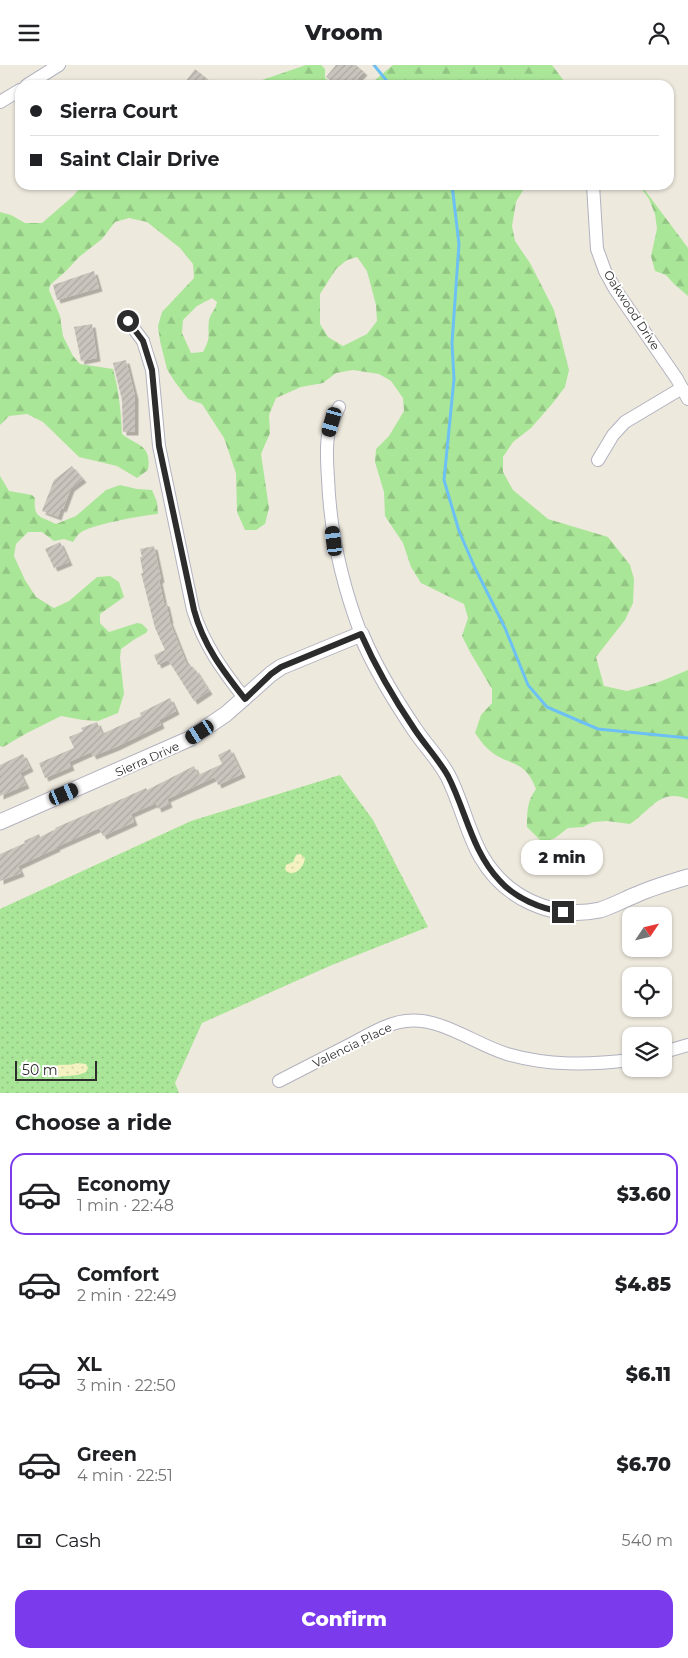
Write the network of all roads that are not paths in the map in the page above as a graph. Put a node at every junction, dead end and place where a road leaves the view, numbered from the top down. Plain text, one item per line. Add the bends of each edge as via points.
1 (59, 65) edge
2 (35, 80) edge
3 (15, 93) edge
4 (0, 102) edge
5 (593, 190) edge
6 (128, 321) dead end
7 (685, 393) edge
8 (340, 407) dead end
9 (598, 460) dead end
10 (361, 634) junction
11 (245, 699) junction
12 (0, 822) edge
13 (688, 877) edge
14 (688, 1045) edge
15 (672, 1050) edge
16 (622, 1061) edge
17 (279, 1081) dead end

1 - 2 street
3 - 4 street
5 - 7 street, Oakwood Drive via 598,249 605,271
6 - 11 street via 143,341 152,370 163,467 199,630 214,658
7 - 9 street via 625,422
8 - 10 street via 328,435 329,504 338,561
10 - 11 street, Sierra Drive via 281,667
10 - 13 street via 382,679 448,777 482,857 506,887 541,907 580,913 609,907 659,885
11 - 12 street, Sierra Drive via 178,745
14 - 15 street
16 - 17 street, Valencia Place via 598,1064 543,1062 492,1049 439,1025 406,1021 376,1031

